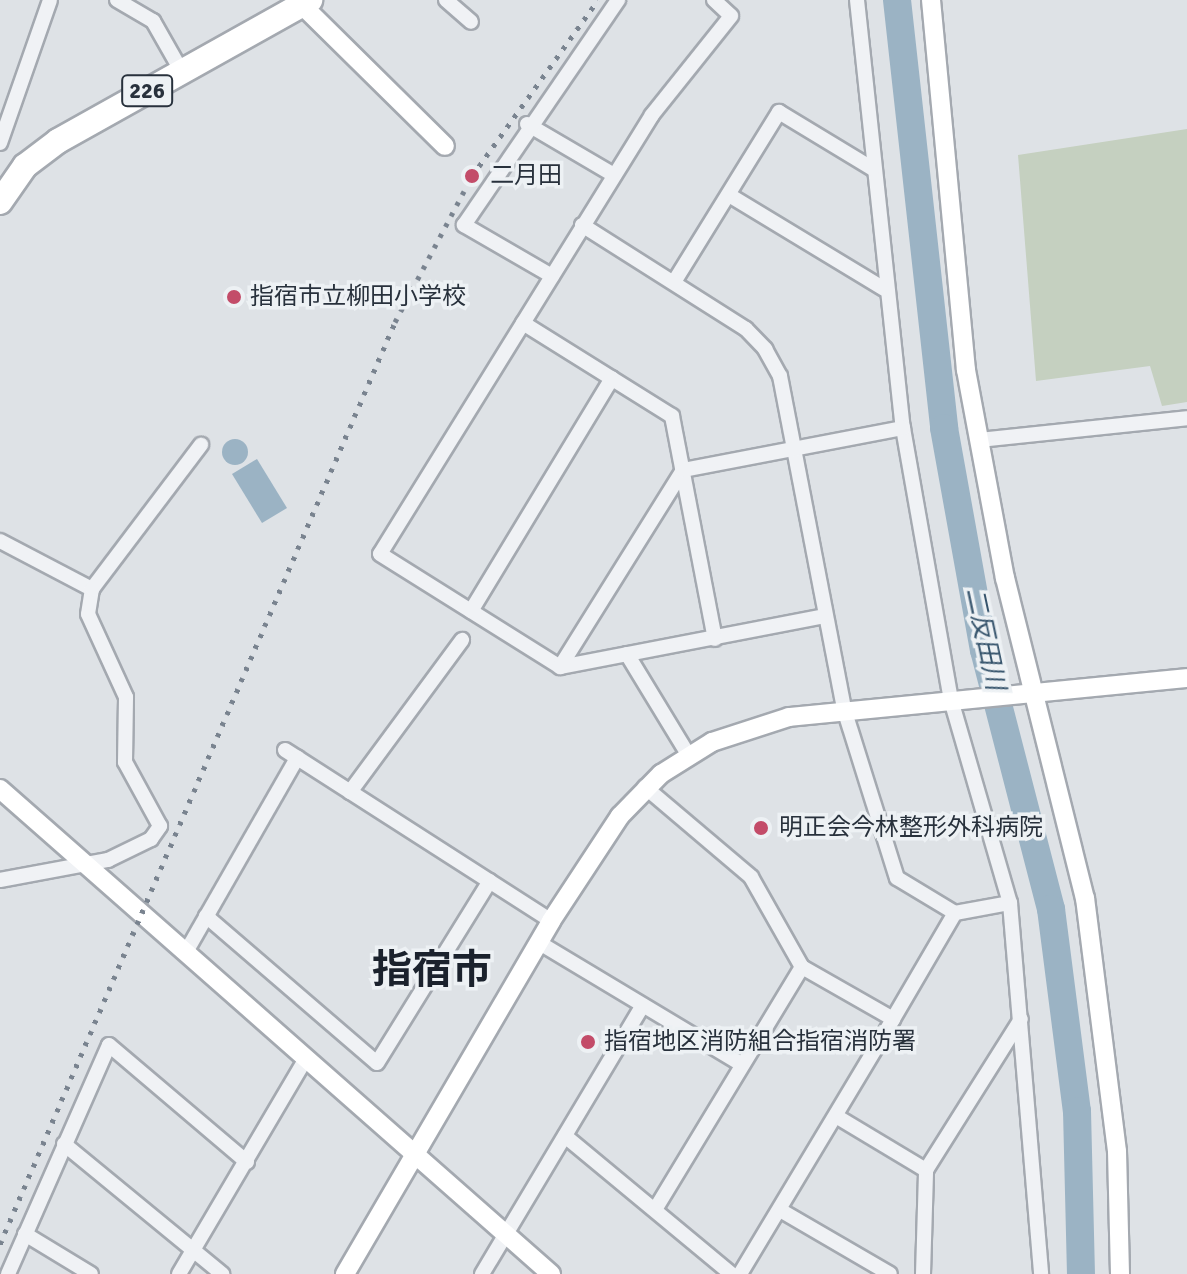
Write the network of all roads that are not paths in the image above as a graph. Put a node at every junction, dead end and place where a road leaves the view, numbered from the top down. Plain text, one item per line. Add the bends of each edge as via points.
1 (50, 0) edge
2 (117, 0) edge
3 (446, 0) edge
4 (618, 0) edge
5 (714, 0) edge
6 (857, 0) edge
7 (931, 0) edge
8 (303, 1) edge
9 (471, 22) dead end
10 (182, 72) junction
11 (527, 124) junction
12 (0, 143) edge
13 (445, 146) dead end
14 (873, 169) junction
15 (614, 175) junction
16 (729, 195) junction
17 (0, 197) edge
18 (582, 225) junction
19 (552, 276) junction
20 (674, 282) junction
21 (884, 289) junction
22 (523, 323) junction
23 (612, 378) junction
24 (1187, 418) edge
25 (903, 428) junction
26 (979, 440) junction
27 (201, 445) dead end
28 (794, 448) junction
29 (683, 470) junction
30 (0, 541) edge
31 (92, 589) junction
32 (471, 611) junction
33 (825, 616) junction
34 (715, 639) junction
35 (462, 640) dead end
36 (627, 654) junction
37 (560, 667) junction
38 (1187, 678) edge
39 (1036, 693) junction
40 (958, 699) junction
41 (844, 709) junction
42 (689, 756) junction
43 (645, 787) junction
44 (0, 789) edge
45 (350, 792) junction
46 (86, 863) junction
47 (0, 880) edge
48 (490, 881) junction
49 (1010, 903) junction
50 (955, 913) junction
51 (206, 916) junction
52 (551, 921) junction
53 (538, 942) junction
54 (186, 952) junction
55 (802, 967) junction
56 (643, 1005) junction
57 (893, 1019) junction
58 (1021, 1019) junction
59 (306, 1058) junction
60 (741, 1064) junction
61 (836, 1116) junction
62 (565, 1136) junction
63 (64, 1144) junction
64 (416, 1155) junction
65 (247, 1162) junction
66 (926, 1170) junction
67 (656, 1208) junction
68 (780, 1210) junction
69 (25, 1234) junction
70 (506, 1234) junction
71 (191, 1256) junction
72 (8, 1274) edge
73 (91, 1274) edge
74 (179, 1274) edge
75 (222, 1274) edge
76 (345, 1274) edge
77 (482, 1274) edge
78 (551, 1274) edge
79 (731, 1274) edge
80 (740, 1274) edge
81 (890, 1274) edge
82 (923, 1274) edge
83 (1041, 1274) edge
84 (1120, 1274) edge

1 - 12 street
2 - 10 street via 153,21
3 - 9 street
4 - 11 street
5 - 15 street via 731,16
6 - 14 street
7 - 26 street via 966,370
8 - 10 highway, 226
8 - 13 street
10 - 17 highway, 226 via 58,141
11 - 15 street
11 - 19 street via 464,225
14 - 16 street via 779,112
14 - 21 street
15 - 18 street
16 - 20 street
16 - 21 street
18 - 19 street
18 - 20 street
19 - 22 street
20 - 28 street via 765,349 780,376
21 - 25 street
22 - 23 street
22 - 32 street via 380,554
23 - 29 street via 672,416
23 - 32 street
24 - 26 street
25 - 28 street
25 - 40 street
26 - 39 street
27 - 31 street
28 - 29 street
28 - 33 street
29 - 34 street
29 - 37 street
30 - 31 street
31 - 46 street via 92,636 126,697 125,762 160,826 151,839
32 - 37 street
33 - 34 street
33 - 41 street
34 - 36 street
35 - 45 street
36 - 37 street
36 - 42 street
38 - 39 street
39 - 40 street
39 - 84 street via 1085,898 1117,1151
40 - 41 street
40 - 49 street
41 - 42 street via 751,727
41 - 50 street via 897,878
42 - 43 street
43 - 52 street
43 - 55 street via 751,877
44 - 46 street
45 - 48 street
45 - 51 street via 291,754
46 - 47 street
46 - 54 street
48 - 51 street via 377,1063
48 - 52 street
49 - 50 street
49 - 58 street
50 - 57 street
51 - 54 street
52 - 53 street
53 - 56 street
53 - 64 street
54 - 59 street
55 - 57 street
55 - 60 street
56 - 60 street
56 - 62 street
57 - 61 street
58 - 66 street
58 - 83 street
59 - 64 street
59 - 65 street
60 - 67 street
61 - 66 street
61 - 68 street
62 - 67 street
62 - 70 street
63 - 65 street via 109,1045
63 - 69 street
63 - 71 street
64 - 70 street
64 - 76 street
65 - 71 street
66 - 82 street
67 - 79 street
68 - 80 street
68 - 81 street
69 - 72 street
69 - 73 street
70 - 77 street
70 - 78 street
71 - 74 street
71 - 75 street

